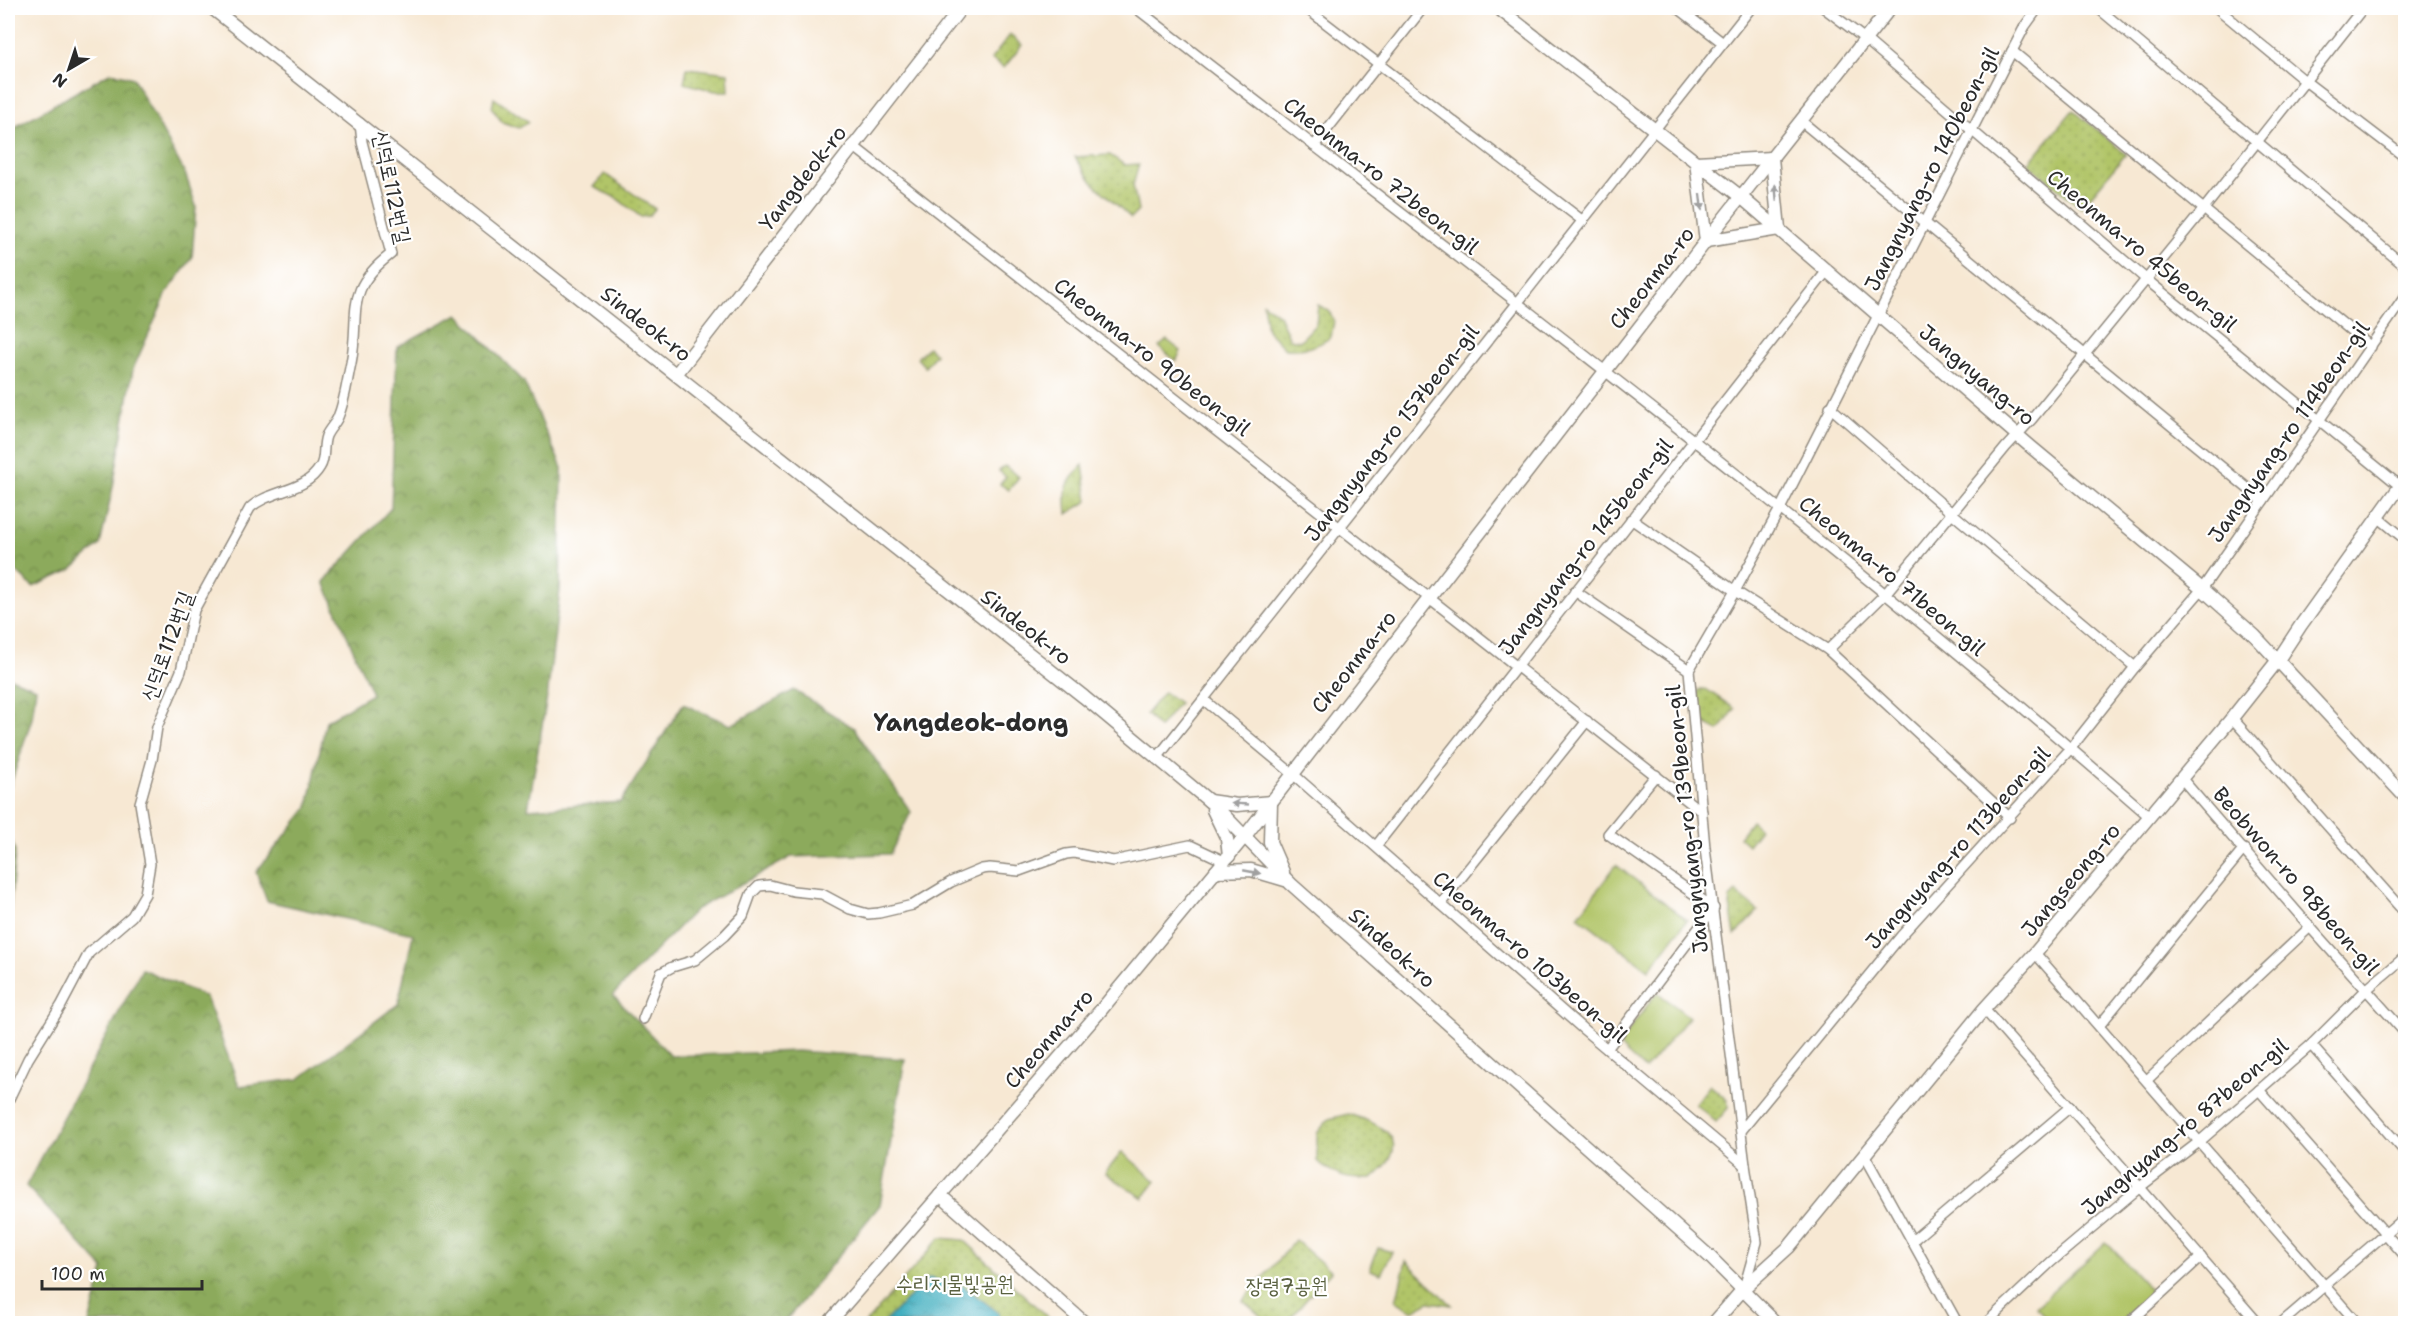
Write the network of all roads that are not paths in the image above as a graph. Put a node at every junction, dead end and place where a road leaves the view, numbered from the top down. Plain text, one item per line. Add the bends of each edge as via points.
1 (212, 8) edge
2 (962, 8) edge
3 (1136, 8) edge
4 (1306, 8) edge
5 (1423, 8) edge
6 (1498, 8) edge
7 (1678, 8) edge
8 (1751, 8) edge
9 (1824, 8) edge
10 (1890, 8) edge
11 (2038, 8) edge
12 (2098, 8) edge
13 (2217, 8) edge
14 (2363, 8) edge
15 (1865, 39) junction
16 (1723, 43) junction
17 (2012, 51) junction
18 (1379, 64) junction
19 (2305, 81) junction
20 (1801, 121) junction
21 (360, 123) junction
22 (1655, 129) junction
23 (1971, 132) junction
24 (2257, 142) junction
25 (852, 145) junction
26 (1314, 146) junction
27 (1772, 158) junction
28 (2406, 158) edge
29 (1696, 162) junction
30 (1741, 197) junction
31 (2203, 210) junction
32 (1583, 221) junction
33 (1925, 225) junction
34 (1779, 229) junction
35 (1706, 241) junction
36 (2406, 267) edge
37 (1826, 272) junction
38 (2147, 280) junction
39 (2406, 295) edge
40 (1517, 304) junction
41 (1878, 316) junction
42 (2370, 347) junction
43 (2085, 355) junction
44 (1604, 372) junction
45 (677, 374) junction
46 (1830, 407) junction
47 (2320, 422) junction
48 (2018, 436) junction
49 (1693, 440) junction
50 (2403, 482) edge
51 (2263, 501) junction
52 (1781, 507) junction
53 (1953, 514) junction
54 (2378, 517) junction
55 (1632, 519) junction
56 (1340, 528) junction
57 (2406, 540) edge
58 (2202, 589) junction
59 (1575, 591) junction
60 (1735, 591) junction
61 (1886, 593) junction
62 (1429, 597) junction
63 (1827, 650) junction
64 (2278, 660) junction
65 (1516, 666) junction
66 (2135, 667) junction
67 (1689, 670) junction
68 (1204, 700) junction
69 (2232, 718) junction
70 (1587, 721) junction
71 (2071, 748) junction
72 (1157, 758) junction
73 (1293, 774) junction
74 (1656, 775) junction
75 (2182, 779) junction
76 (2406, 798) edge
77 (1208, 801) junction
78 (1271, 802) junction
79 (1702, 812) junction
80 (2150, 817) junction
81 (2010, 818) junction
82 (1245, 836) junction
83 (1376, 846) junction
84 (2244, 849) junction
85 (1223, 863) junction
86 (1288, 881) junction
87 (1441, 903) junction
88 (1714, 908) junction
89 (2406, 914) edge
90 (2310, 927) junction
91 (2035, 953) junction
92 (2406, 956) edge
93 (2367, 989) junction
94 (1984, 1009) junction
95 (643, 1019) dead end
96 (2099, 1026) junction
97 (2406, 1034) edge
98 (2311, 1046) junction
99 (1607, 1049) junction
100 (2147, 1080) junction
101 (2259, 1090) junction
102 (8, 1101) edge
103 (2070, 1107) junction
104 (1741, 1131) junction
105 (2199, 1142) junction
106 (2406, 1153) edge
107 (1865, 1156) junction
108 (1745, 1165) junction
109 (2140, 1187) junction
110 (940, 1195) junction
111 (2406, 1216) edge
112 (2385, 1233) junction
113 (1912, 1241) junction
114 (2201, 1257) junction
115 (2406, 1257) edge
116 (2325, 1286) junction
117 (1744, 1288) junction
118 (828, 1323) edge
119 (1086, 1323) edge
120 (1713, 1323) edge
121 (1777, 1323) edge
122 (1958, 1323) edge
123 (1985, 1323) edge
124 (2128, 1323) edge
125 (2259, 1323) edge
126 (2280, 1323) edge
127 (2358, 1323) edge

1 - 21 street, Sindeok-ro
2 - 25 street, Yangdeok-ro
3 - 26 street, Cheonma-ro 72beon-gil
4 - 18 street
5 - 18 street
6 - 22 street, Jangnyang-ro
7 - 16 street
8 - 16 street, Jangnyang-ro 157beon-gil
9 - 15 street, Cheonma-ro 45beon-gil
10 - 15 street, Cheonma-ro
11 - 17 street, Jangnyang-ro 140beon-gil
12 - 24 street
13 - 19 street
14 - 19 street
15 - 20 street, Cheonma-ro
15 - 23 street, Cheonma-ro 45beon-gil
16 - 22 street, Jangnyang-ro 157beon-gil
17 - 23 street, Jangnyang-ro 140beon-gil
17 - 31 street
18 - 26 street
18 - 32 street
19 - 24 street
19 - 28 street
20 - 27 street, Cheonma-ro
20 - 33 street
21 - 45 street, Sindeok-ro
21 - 102 street, 신덕로112번길 via 392,254 370,273 356,296 351,363 338,416 325,440 323,460 316,473 304,482 250,508 194,610 183,665 157,727 141,794 140,813 150,864 145,894 132,915 89,953
22 - 29 street, Jangnyang-ro
22 - 32 street, Jangnyang-ro 157beon-gil
23 - 33 street, Jangnyang-ro 140beon-gil
23 - 38 street, Cheonma-ro 45beon-gil
24 - 31 street
24 - 36 street
25 - 45 street, Yangdeok-ro
25 - 56 street, Cheonma-ro 90beon-gil
26 - 40 street, Cheonma-ro 72beon-gil
27 - 29 street
27 - 30 street, Cheonma-ro
34 -> 27 street
29 - 30 street, Jangnyang-ro
29 -> 35 street
30 - 34 street, Jangnyang-ro
30 - 35 street, Cheonma-ro
31 - 38 street
31 - 42 street
32 - 40 street, Jangnyang-ro 157beon-gil
33 - 41 street, Jangnyang-ro 140beon-gil
33 - 43 street
34 - 35 street
34 - 37 street, Jangnyang-ro
35 - 44 street, Cheonma-ro
37 - 41 street, Jangnyang-ro
37 - 49 street, Jangnyang-ro 145beon-gil
38 - 43 street
38 - 47 street, Cheonma-ro 45beon-gil
39 - 42 street, Jangnyang-ro 114beon-gil
40 - 44 street, Cheonma-ro 72beon-gil
40 - 56 street, Jangnyang-ro 157beon-gil
41 - 46 street, Jangnyang-ro 139beon-gil
41 - 48 street, Jangnyang-ro
42 - 47 street, Jangnyang-ro 114beon-gil
43 - 48 street
43 - 51 street
44 - 49 street, Cheonma-ro 71beon-gil
44 - 62 street, Cheonma-ro
45 - 72 street, Sindeok-ro
46 - 52 street, Jangnyang-ro 139beon-gil
46 - 53 street
47 - 50 street, Cheonma-ro 45beon-gil
47 - 51 street, Jangnyang-ro 114beon-gil
48 - 53 street
48 - 58 street, Jangnyang-ro
49 - 52 street, Cheonma-ro 71beon-gil
49 - 55 street, Jangnyang-ro 145beon-gil
50 - 54 street, Jangseong-ro
51 - 58 street, Jangnyang-ro 114beon-gil
52 - 60 street, Jangnyang-ro 139beon-gil
52 - 61 street, Cheonma-ro 71beon-gil
53 - 61 street
53 - 66 street
54 - 57 street
54 - 64 street, Jangseong-ro
55 - 59 street, Jangnyang-ro 145beon-gil
55 - 60 street
56 - 62 street, Cheonma-ro 90beon-gil
56 - 68 street, Jangnyang-ro 157beon-gil
58 - 64 street, Jangnyang-ro
58 - 66 street, Jangnyang-ro 113beon-gil
59 - 65 street, Jangnyang-ro 145beon-gil
59 - 67 street
60 - 63 street
60 - 67 street, Jangnyang-ro 139beon-gil
61 - 63 street
61 - 71 street, Cheonma-ro 71beon-gil
62 - 65 street, Cheonma-ro 90beon-gil
62 - 73 street, Cheonma-ro
63 - 81 street
64 - 69 street, Jangseong-ro
64 - 76 street, Jangnyang-ro
65 - 70 street, Cheonma-ro 90beon-gil
65 - 83 street, Jangnyang-ro 145beon-gil
66 - 71 street, Jangnyang-ro 113beon-gil
67 - 79 street, Jangnyang-ro 139beon-gil
68 - 72 street, Jangnyang-ro 157beon-gil
68 - 73 street, Cheonma-ro 103beon-gil
69 - 75 street, Jangseong-ro
69 - 89 street
70 - 74 street, Cheonma-ro 90beon-gil
70 - 87 street
71 - 80 street, Cheonma-ro 71beon-gil
71 - 81 street, Jangnyang-ro 113beon-gil
72 - 77 street, Sindeok-ro
73 - 78 street, Cheonma-ro
73 - 83 street, Cheonma-ro 103beon-gil
74 - 79 street, Cheonma-ro 90beon-gil
74 - 88 street via 1608,834
75 - 80 street, Jangseong-ro
75 - 84 street, Beobwon-ro 98beon-gil
78 -> 77 street via 1236,805
77 - 82 street, Sindeok-ro
77 - 85 street via 1227,839
78 - 82 street, Cheonma-ro
78 - 86 street via 1270,842
79 - 88 street, Jangnyang-ro 139beon-gil
80 - 91 street, Jangseong-ro
81 - 104 street, Jangnyang-ro 113beon-gil via 1901,936
82 - 85 street, Cheonma-ro
82 - 86 street, Sindeok-ro
83 - 87 street, Cheonma-ro 103beon-gil
84 - 90 street, Beobwon-ro 98beon-gil
84 - 96 street
85 -> 86 street
85 - 95 street via 1190,845 1113,861 1066,854 1019,871 982,869 913,905 879,914 850,909 822,894 759,886 751,894 743,916 724,936 695,960 661,973
85 - 110 street, Cheonma-ro
86 - 117 street, Sindeok-ro
87 - 99 street, Cheonma-ro 103beon-gil
88 - 99 street
88 - 104 street, Jangnyang-ro 139beon-gil
90 - 93 street, Beobwon-ro 98beon-gil
90 - 100 street
91 - 94 street, Jangseong-ro
91 - 96 street
92 - 93 street, Jangnyang-ro 87beon-gil
93 - 97 street, Beobwon-ro 98beon-gil
93 - 98 street, Jangnyang-ro 87beon-gil
94 - 103 street
94 - 107 street, Jangseong-ro
96 - 100 street
98 - 101 street, Jangnyang-ro 87beon-gil
98 - 106 street
99 - 108 street, Cheonma-ro 103beon-gil
100 - 105 street
101 - 105 street, Jangnyang-ro 87beon-gil
101 - 112 street
103 - 109 street
103 - 113 street
104 - 108 street, Jangnyang-ro 139beon-gil
105 - 109 street, Jangnyang-ro 87beon-gil
105 - 116 street
107 - 113 street
107 - 117 street, Jangseong-ro via 1789,1247
108 - 117 street, Jangnyang-ro 139beon-gil via 1757,1242
109 - 114 street
109 - 123 street, Jangnyang-ro 87beon-gil
110 - 118 street, Cheonma-ro
110 - 119 street
111 - 112 street
112 - 115 street
112 - 116 street
113 - 122 street
114 - 124 street
114 - 125 street
116 - 126 street
116 - 127 street
117 - 120 street, Jangseong-ro
117 - 121 street, Sindeok-ro

